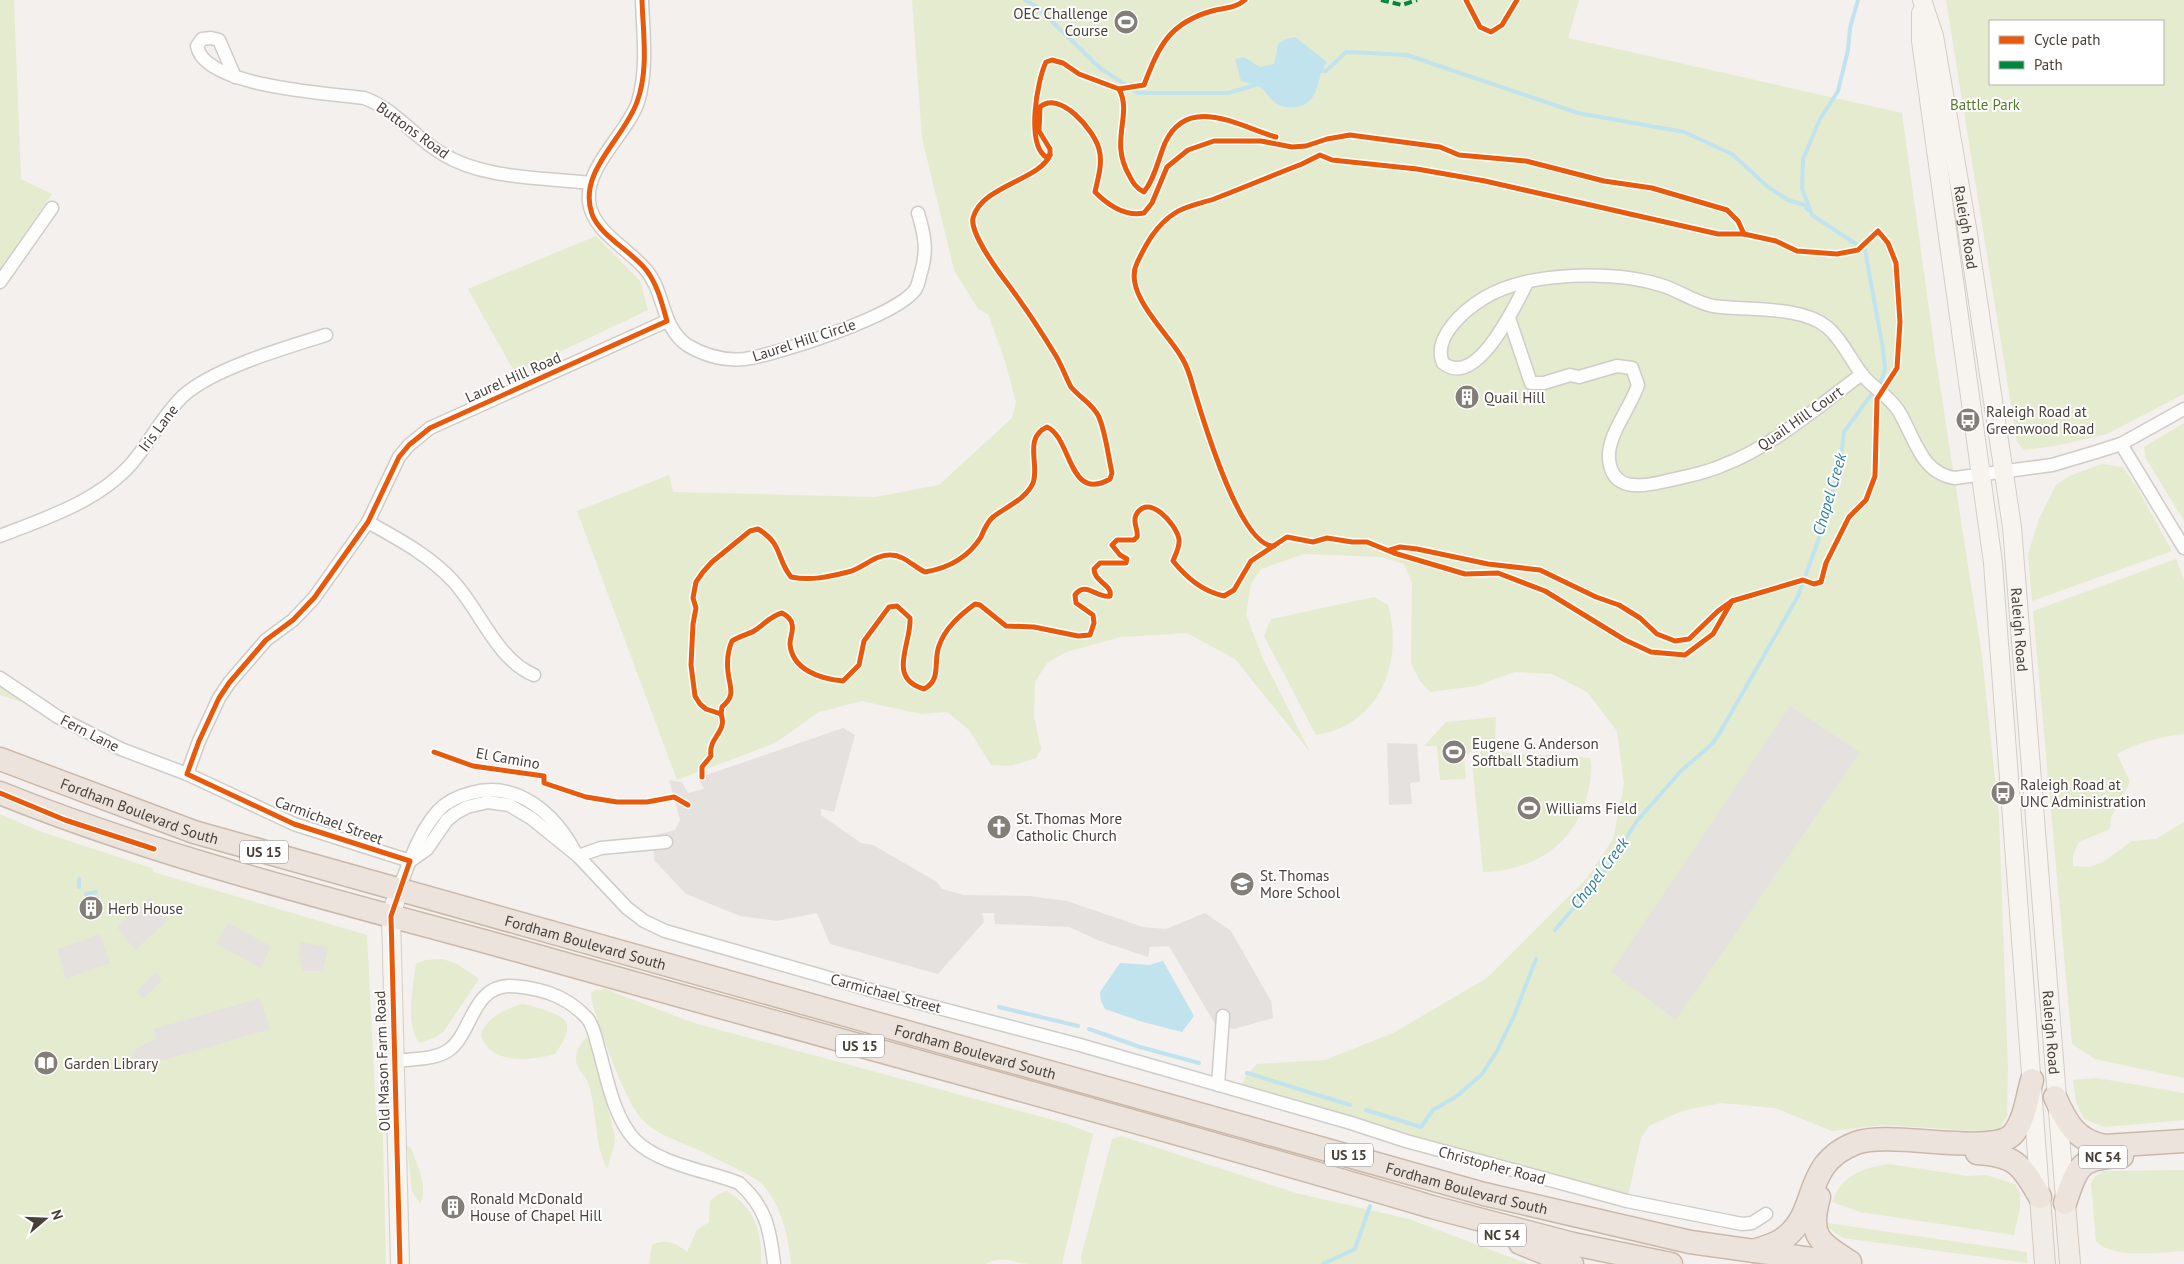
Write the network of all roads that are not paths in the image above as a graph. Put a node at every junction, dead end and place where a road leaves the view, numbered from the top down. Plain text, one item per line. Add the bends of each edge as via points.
1 (642, 0) edge
2 (1922, 0) edge
3 (235, 77) dead end
4 (590, 182) junction
5 (52, 208) dead end
6 (918, 213) dead end
7 (0, 282) edge
8 (1527, 283) junction
9 (1509, 318) junction
10 (667, 321) junction
11 (326, 335) dead end
12 (1862, 374) junction
13 (2184, 410) edge
14 (2121, 444) junction
15 (2004, 472) junction
16 (1982, 475) junction
17 (368, 522) junction
18 (0, 536) edge
19 (2184, 548) edge
20 (534, 675) dead end
21 (0, 678) edge
22 (0, 759) edge
23 (187, 774) junction
24 (0, 794) edge
25 (666, 842) dead end
26 (578, 856) junction
27 (410, 861) junction
28 (399, 889) junction
29 (392, 916) junction
30 (1223, 1016) dead end
31 (394, 1061) junction
32 (2032, 1080) junction
33 (1218, 1085) junction
34 (2055, 1098) junction
35 (2184, 1141) edge
36 (2184, 1154) edge
37 (2040, 1197) junction
38 (2065, 1203) junction
39 (1432, 1207) junction
40 (1766, 1214) dead end
41 (1750, 1252) junction
42 (400, 1264) edge
43 (774, 1264) edge
44 (1572, 1264) edge
45 (1670, 1264) edge
46 (1848, 1264) edge
47 (1853, 1264) edge
48 (2045, 1264) edge
49 (2070, 1264) edge

1 - 4 street via 644,58 637,102
2 - 15 main road, Raleigh Road via 1934,36 1966,218
2 - 16 main road, Raleigh Road via 1922,51
3 - 4 street, Buttons Road via 364,98 377,103 440,153 462,164 525,177
4 - 10 street via 592,216 647,270 656,286
5 - 7 street
6 - 10 street, Laurel Hill Circle via 924,232 926,258 916,289 904,301 856,324 795,346 745,359 720,359 686,344
8 - 9 street
8 - 9 street via 1485,297 1464,311 1441,346 1443,363 1454,369 1473,362 1497,338
8 - 12 street via 1618,276 1664,286 1711,306 1800,314 1828,327
9 - 12 street, Quail Hill Court via 1531,383 1544,383 1570,375 1579,377 1618,366 1632,368 1638,385 1616,431 1609,456 1611,468 1618,479 1630,486 1648,485 1722,466 1789,429
10 - 17 street, Laurel Hill Road via 430,428 400,457
11 - 18 street, Iris Lane via 257,358 204,382 183,396 132,463 111,482 87,499
12 - 16 street via 1897,409 1933,471 1955,478
13 - 14 street
14 - 15 street via 2052,465
14 - 19 street
15 - 16 street
15 - 34 main road, Raleigh Road via 2023,661
16 - 32 main road, Raleigh Road via 1993,563
17 - 20 street via 443,571 470,602 513,663
17 - 23 street, Laurel Hill Road via 314,598 293,620 266,640 229,683 198,741
21 - 23 street, Fern Lane via 88,734
22 - 28 highway, Fordham Boulevard South / US 15 via 194,832
23 - 27 street, Carmichael Street via 294,824
24 - 29 highway, Fordham Boulevard South / US 15 via 154,849
25 - 26 street via 601,848
26 - 27 street, Carmichael Street via 521,810 488,802 456,812 427,849
26 - 33 street, Carmichael Street via 627,908 665,931
27 - 28 street, Old Mason Farm Road
28 - 29 main road, Old Mason Farm Road
28 - 41 highway, Fordham Boulevard South / US 15 via 1484,1194 1681,1240
29 - 31 main road, Old Mason Farm Road
29 - 39 highway, Fordham Boulevard South / US 15
30 - 33 street
31 - 42 main road, Old Mason Farm Road
31 - 43 street via 436,1056 448,1050 457,1042 474,1009 496,989 507,986 536,989 557,996 588,1018 623,1124 635,1140 648,1151 739,1183 759,1205 770,1228
32 - 37 main road, Raleigh Road
32 - 41 highway via 2019,1124 2011,1136 2002,1141 1874,1140 1860,1142 1841,1151 1818,1176 1793,1230 1775,1244
33 - 40 street, Christopher Road via 1626,1201 1742,1224 1759,1220
34 - 35 highway via 2071,1128 2093,1143 2105,1146
34 - 38 main road, Raleigh Road
36 - 38 highway, NC 54 via 2091,1160 2076,1173
37 - 47 highway via 2021,1167 2000,1155 1883,1150 1857,1155 1841,1163 1829,1176 1821,1191 1814,1223 1820,1240
37 - 48 main road, Raleigh Road
38 - 49 main road, Raleigh Road / NC 54
39 - 44 highway, NC 54
39 - 45 highway, Fordham Boulevard South / US 15 via 1573,1244
41 - 46 highway, Fordham Boulevard South / US 15

